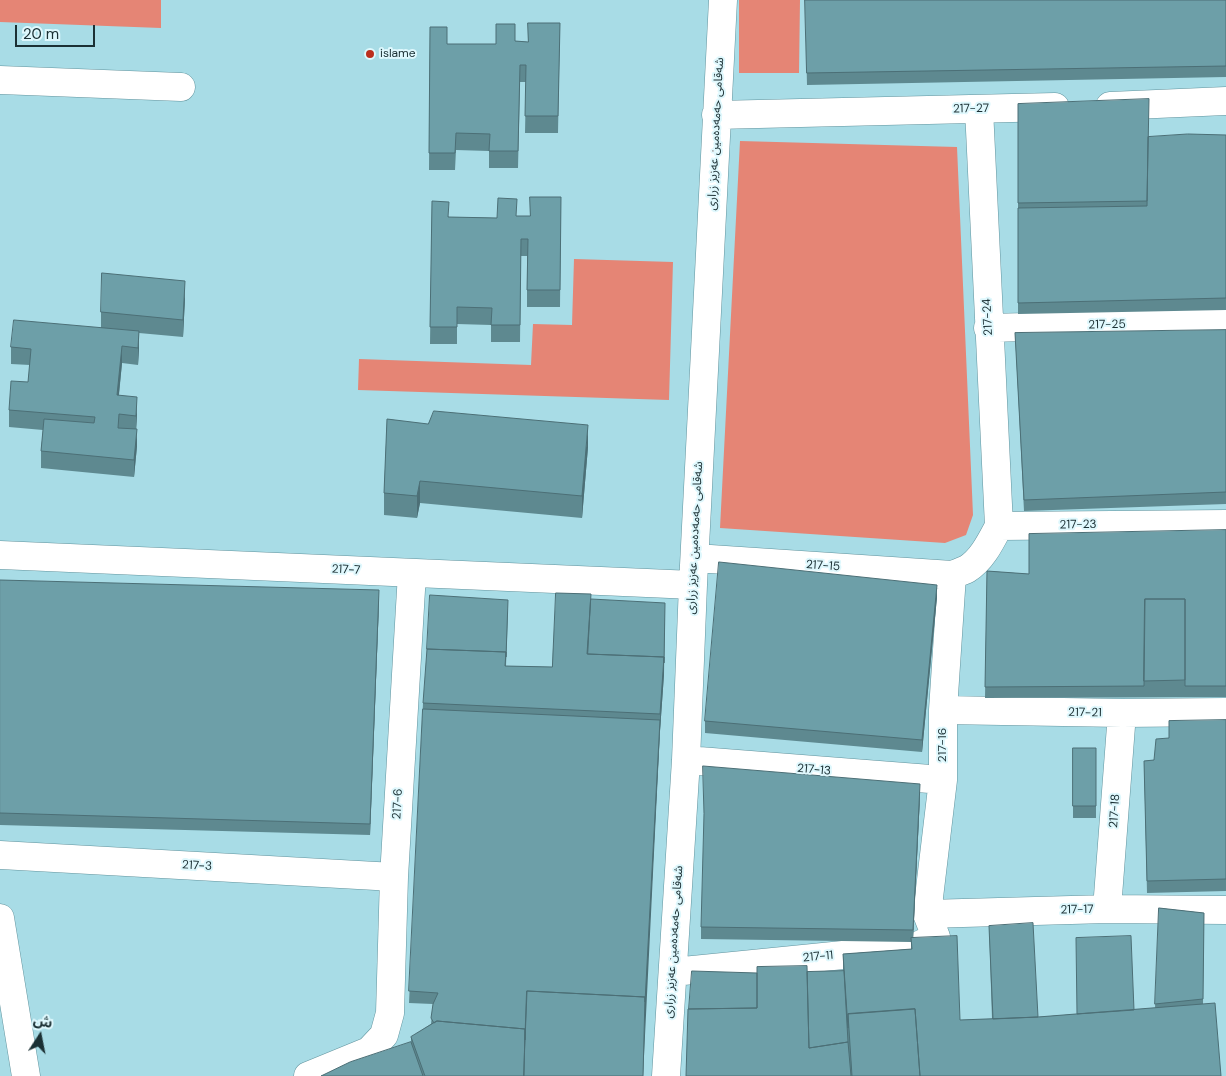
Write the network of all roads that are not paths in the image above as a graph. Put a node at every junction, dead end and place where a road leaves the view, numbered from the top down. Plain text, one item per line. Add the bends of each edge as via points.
1 (722, 0) edge
2 (0, 80) edge
3 (181, 87) dead end
4 (1226, 101) edge
5 (979, 109) junction
6 (716, 115) junction
7 (1226, 322) edge
8 (988, 328) junction
9 (1226, 524) edge
10 (999, 526) junction
11 (0, 555) edge
12 (695, 558) junction
13 (412, 573) junction
14 (952, 575) junction
15 (693, 585) junction
16 (943, 710) junction
17 (1226, 712) edge
18 (1122, 713) junction
19 (686, 760) junction
20 (943, 780) junction
21 (0, 855) edge
22 (394, 877) junction
23 (1107, 909) junction
24 (1226, 910) edge
25 (928, 914) junction
26 (0, 918) edge
27 (673, 972) junction
28 (26, 1076) edge
29 (308, 1076) edge
30 (666, 1076) edge

1 - 6 street, شەقامی حەمەدەمین عەزیز زراری
2 - 3 street
4 - 5 street, 217-27
5 - 6 street, 217-27
5 - 8 street, 217-24
6 - 12 street, شەقامی حەمەدەمین عەزیز زراری
7 - 8 street, 217-25
8 - 10 street, 217-24
9 - 10 street, 217-23
10 - 14 street via 980,556 968,568
11 - 13 street, 217-7
12 - 14 street, 217-15
12 - 15 street, شەقامی حەمەدەمین عەزیز زراری
13 - 15 street, 217-7
13 - 22 street, 217-6
14 - 16 street, 217-16
15 - 19 street, شەقامی حەمەدەمین عەزیز زراری
16 - 18 street, 217-21
16 - 20 street, 217-16
17 - 18 street, 217-21
18 - 23 street, 217-18
19 - 20 street, 217-13
19 - 27 street, شەقامی حەمەدەمین عەزیز زراری
20 - 25 street, 217-16
21 - 22 street, 217-3
22 - 29 street, 217-6 via 390,1013 384,1035 369,1051
23 - 24 street, 217-17
23 - 25 street, 217-17
25 - 27 street, 217-11 via 936,937 913,948
26 - 28 street
27 - 30 street, شەقامی حەمەدەمین عەزیز زراری

